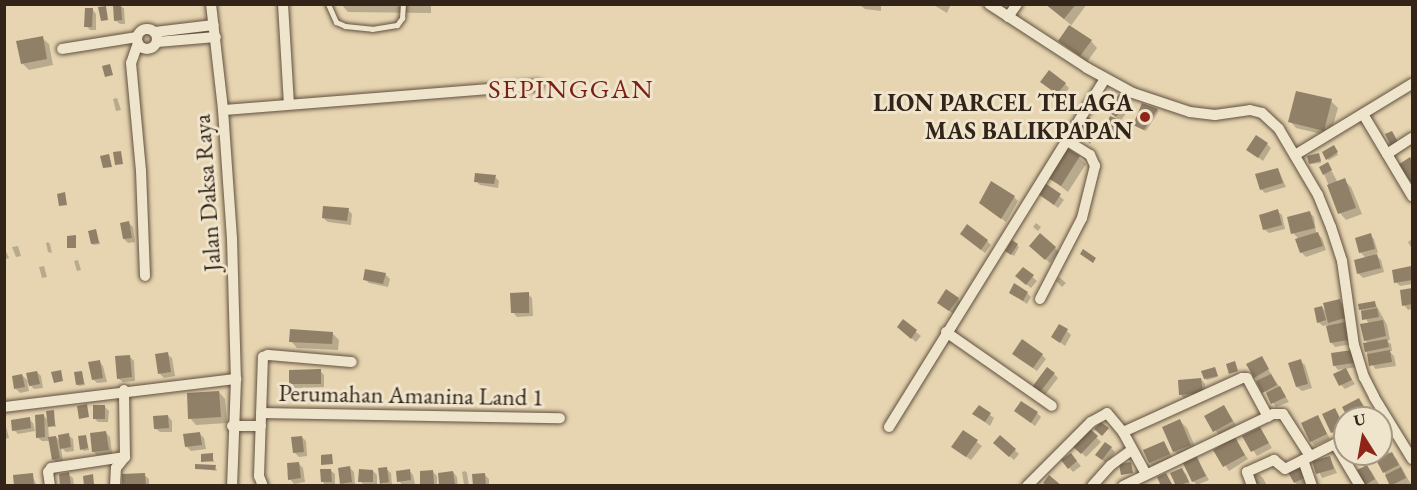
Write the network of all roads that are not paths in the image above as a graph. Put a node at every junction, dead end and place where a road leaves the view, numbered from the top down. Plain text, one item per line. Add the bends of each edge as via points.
1 (211, 4) edge
2 (283, 4) edge
3 (328, 4) edge
4 (403, 4) edge
5 (989, 4) edge
6 (1017, 4) edge
7 (1008, 17) junction
8 (214, 25) junction
9 (156, 37) junction
10 (216, 37) junction
11 (137, 40) junction
12 (62, 49) dead end
13 (1105, 79) junction
14 (1413, 84) edge
15 (538, 85) dead end
16 (289, 104) junction
17 (223, 110) junction
18 (1363, 114) junction
19 (1413, 138) edge
20 (1066, 140) junction
21 (1387, 154) junction
22 (1295, 155) junction
23 (1413, 196) edge
24 (145, 276) dead end
25 (1040, 299) dead end
26 (946, 332) junction
27 (352, 362) dead end
28 (236, 379) junction
29 (124, 390) junction
30 (1052, 406) dead end
31 (1378, 406) edge
32 (4, 407) edge
33 (261, 413) junction
34 (1268, 417) junction
35 (560, 418) dead end
36 (232, 426) junction
37 (261, 426) junction
38 (889, 427) dead end
39 (1393, 427) edge
40 (1123, 432) junction
41 (1408, 442) edge
42 (1333, 444) edge
43 (1132, 450) junction
44 (125, 457) junction
45 (1306, 458) junction
46 (1413, 459) edge
47 (1351, 466) edge
48 (1146, 474) junction
49 (50, 486) edge
50 (115, 486) edge
51 (232, 486) edge
52 (263, 486) edge
53 (1027, 486) edge
54 (1092, 486) edge
55 (1124, 486) edge
56 (1252, 486) edge
57 (1312, 486) edge
58 (1360, 486) edge

1 - 8 street, Jalan Daksa Raya
2 - 16 street
3 - 4 lane via 336,22 372,29 397,25
5 - 7 street
6 - 7 street
7 - 13 street
8 - 9 street
8 - 10 street, Jalan Daksa Raya
9 - 10 street
9 - 11 street via 146,28
9 - 11 street via 149,49 142,48
10 - 17 street, Jalan Daksa Raya
11 - 12 street
11 - 24 street via 131,63
13 - 20 street
13 - 22 street via 1190,112 1262,113 1279,129
14 - 18 street
15 - 16 street
16 - 17 street
17 - 28 street, Jalan Daksa Raya
18 - 21 street
18 - 22 street
19 - 21 street
20 - 25 street via 1090,155 1095,165 1082,218
20 - 26 street
21 - 23 street
22 - 31 street via 1331,227 1342,261 1353,345
26 - 30 street
26 - 38 street
27 - 33 street, Perumahan Amanina Land 1 via 263,357
28 - 29 street
28 - 36 street, Jalan Daksa Raya
29 - 32 street
29 - 44 street
33 - 35 street, Perumahan Amanina Land 1
33 - 37 street, Perumahan Amanina Land 1
34 - 40 street via 1247,378 1242,378
34 - 45 street via 1283,414
34 - 48 street
36 - 37 street
36 - 51 street, Jalan Daksa Raya
37 - 52 street, Perumahan Amanina Land 1 via 259,477
39 - 41 street
40 - 43 street
40 - 53 street via 1113,417 1101,415
41 - 46 street
42 - 45 street
43 - 48 street
43 - 54 street
44 - 49 street via 51,468
44 - 50 street via 116,468
45 - 56 street via 1285,469 1274,460 1247,472
45 - 57 street
47 - 58 street
48 - 55 street

